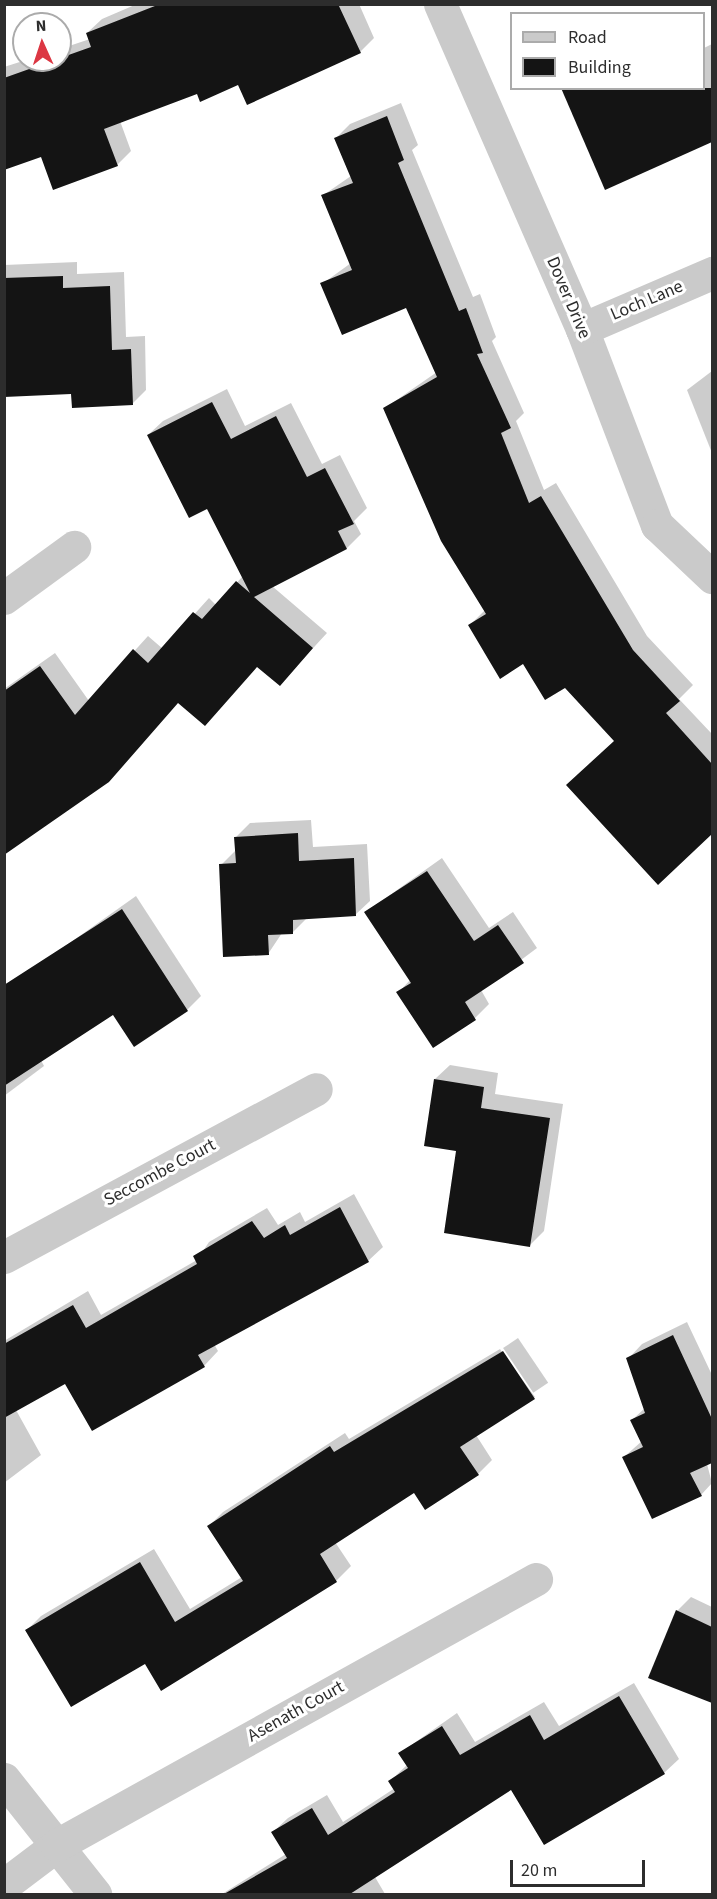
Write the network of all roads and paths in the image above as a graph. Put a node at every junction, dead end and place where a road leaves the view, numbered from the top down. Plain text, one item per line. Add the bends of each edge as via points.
1 (440, 4) edge
2 (712, 273) edge
3 (582, 329) junction
4 (74, 546) dead end
5 (712, 577) edge
6 (4, 598) edge
7 (316, 1089) dead end
8 (4, 1257) edge
9 (536, 1579) dead end
10 (4, 1779) edge
11 (57, 1845) junction
12 (4, 1885) edge
13 (96, 1894) edge

1 - 3 street, Dover Drive
2 - 3 street, Loch Lane
3 - 5 street, Dover Drive via 657,525
4 - 6 street
7 - 8 street, Seccombe Court
9 - 11 street, Asenath Court
10 - 11 street
11 - 12 street, Asenath Court
11 - 13 street

